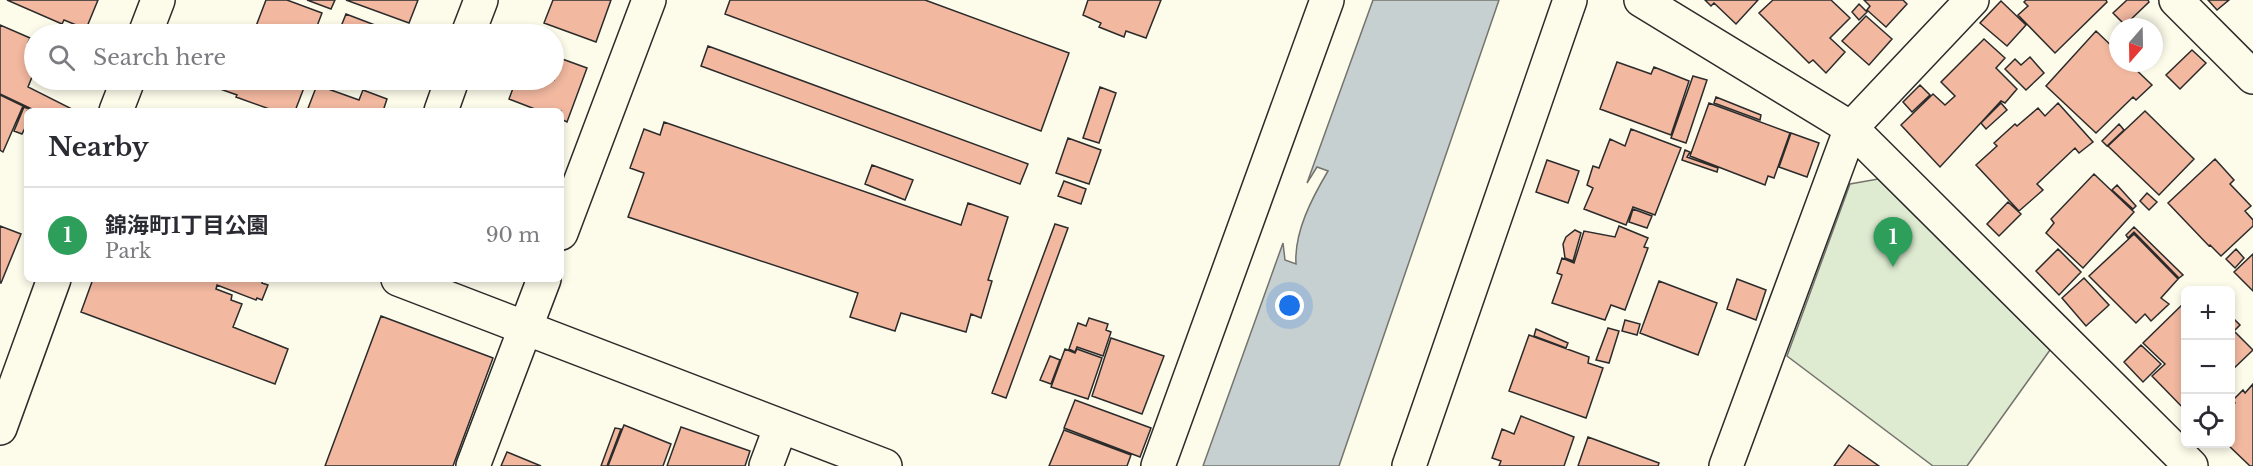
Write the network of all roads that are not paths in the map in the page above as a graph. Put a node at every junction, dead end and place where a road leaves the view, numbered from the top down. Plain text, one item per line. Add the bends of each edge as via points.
1 (158, 0) edge
2 (481, 0) edge
3 (649, 0) edge
4 (1327, 0) edge
5 (1570, 0) edge
6 (1641, 0) edge
7 (1972, 0) edge
8 (2176, 0) edge
9 (149, 24) edge
10 (472, 24) edge
11 (2253, 77) edge
12 (124, 90) edge
13 (448, 90) edge
14 (117, 108) edge
15 (442, 108) edge
16 (1851, 129) junction
17 (564, 225) edge
18 (53, 282) edge
19 (406, 282) edge
20 (543, 282) edge
21 (526, 327) junction
22 (781, 426) junction
23 (0, 428) edge
24 (473, 466) edge
25 (766, 466) edge
26 (885, 466) edge
27 (1158, 466) edge
28 (1409, 466) edge
29 (1726, 466) edge
30 (2191, 466) edge

1 - 9 main road
2 - 10 main road
3 - 17 main road
4 - 27 main road
5 - 28 main road
6 - 16 main road
7 - 16 main road
8 - 11 main road
12 - 14 main road
13 - 15 main road
16 - 29 main road
16 - 30 main road
18 - 23 main road
19 - 21 main road
20 - 21 main road
21 - 22 main road
21 - 24 main road
22 - 25 main road
22 - 26 main road

